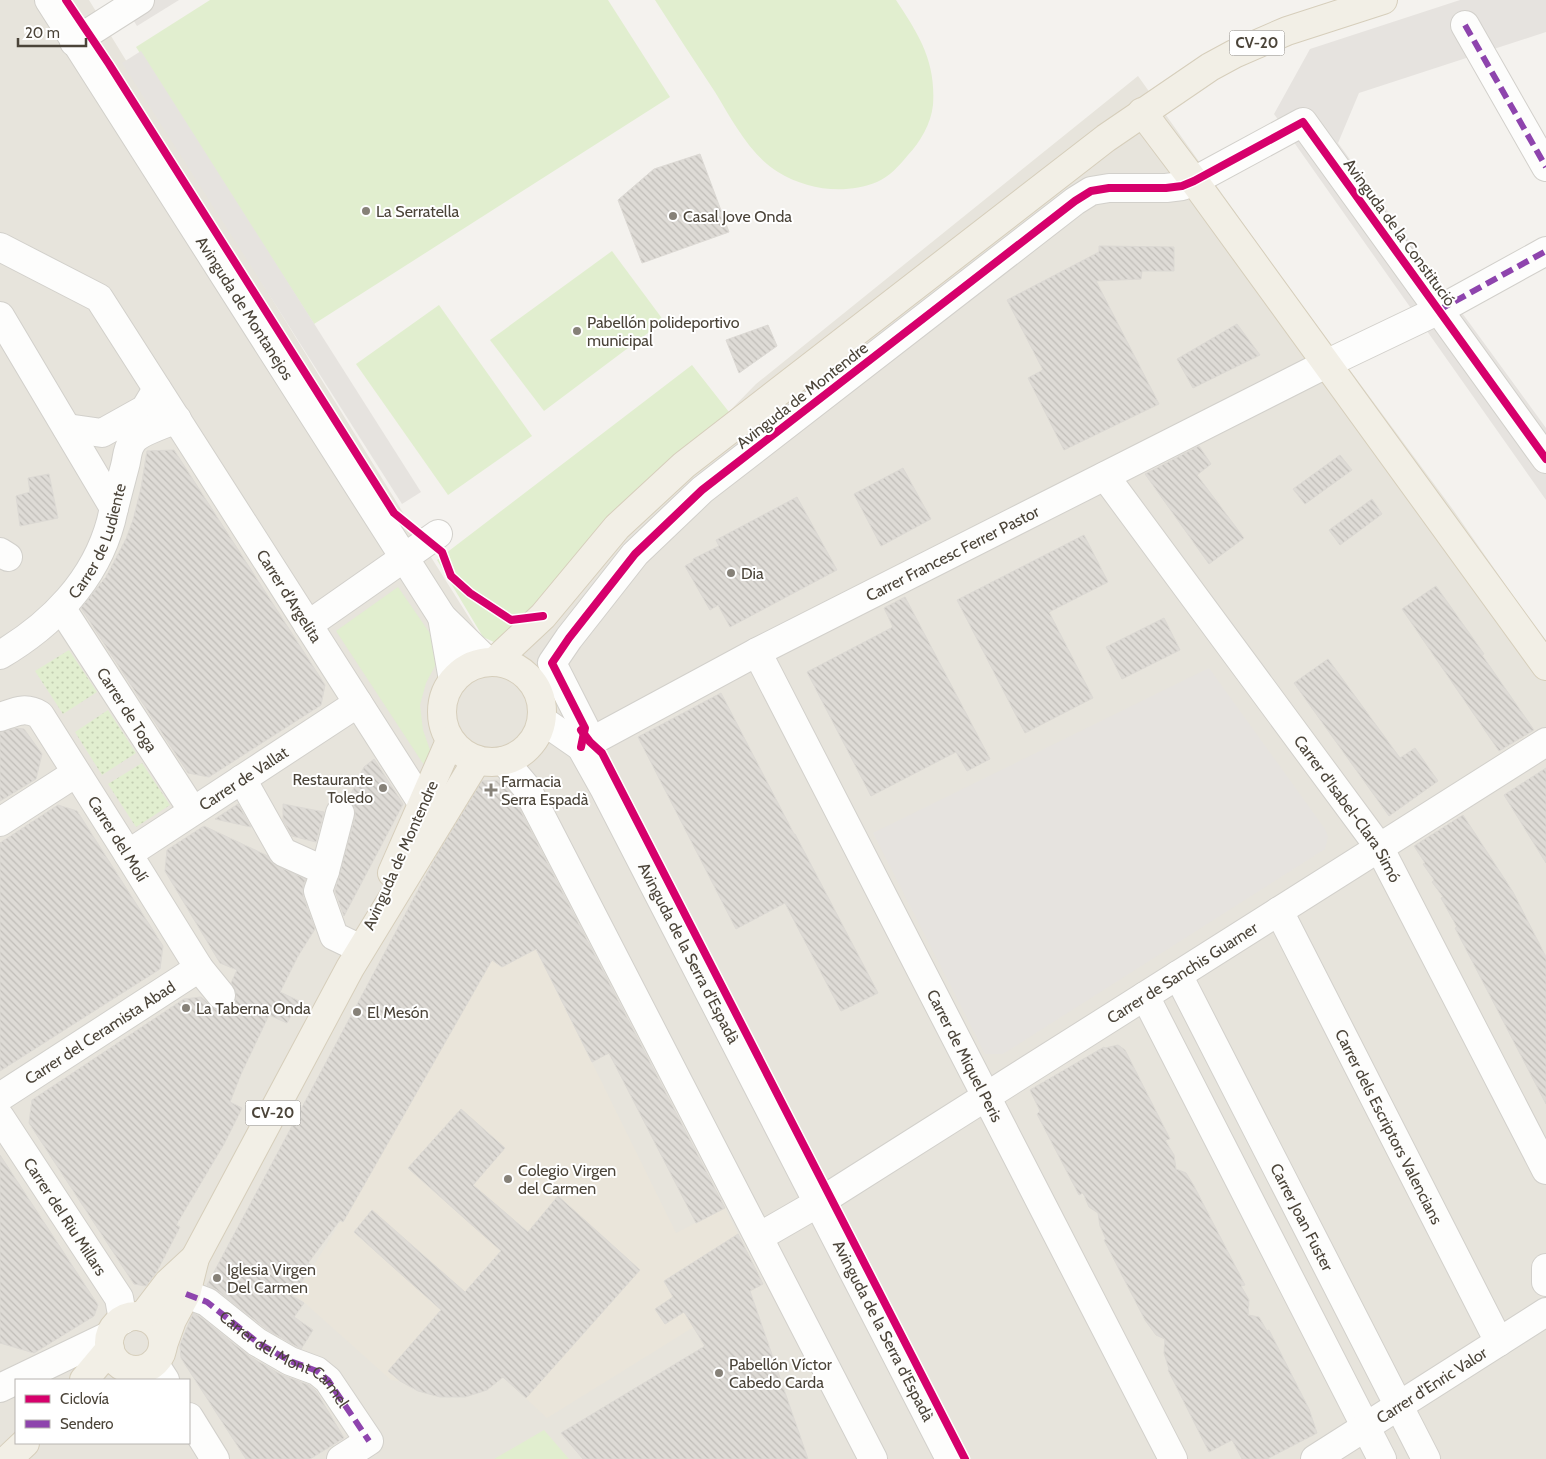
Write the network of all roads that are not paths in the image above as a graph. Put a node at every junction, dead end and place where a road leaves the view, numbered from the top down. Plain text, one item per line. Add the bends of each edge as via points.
1 (49, 0) edge
2 (140, 0) edge
3 (1383, 0) edge
4 (1465, 25) dead end
5 (74, 42) junction
6 (1142, 112) junction
7 (1546, 167) edge
8 (1194, 181) junction
9 (0, 247) edge
10 (1546, 252) edge
11 (1439, 310) junction
12 (0, 316) edge
13 (1326, 364) junction
14 (157, 389) junction
15 (177, 419) junction
16 (72, 436) junction
17 (131, 443) junction
18 (1546, 459) edge
19 (1105, 476) junction
20 (114, 508) junction
21 (438, 534) dead end
22 (404, 559) junction
23 (62, 609) junction
24 (544, 616) junction
25 (442, 617) junction
26 (308, 625) junction
27 (757, 652) junction
28 (0, 655) edge
29 (491, 662) junction
30 (1546, 664) edge
31 (523, 673) junction
32 (453, 680) junction
33 (358, 703) junction
34 (0, 717) edge
35 (542, 720) junction
36 (450, 741) junction
37 (1546, 742) edge
38 (581, 747) junction
39 (477, 760) junction
40 (504, 761) junction
41 (76, 773) junction
42 (242, 779) junction
43 (422, 803) junction
44 (193, 812) junction
45 (340, 813) dead end
46 (0, 822) edge
47 (1379, 847) junction
48 (128, 854) junction
49 (325, 871) junction
50 (1279, 911) junction
51 (355, 958) junction
52 (199, 968) junction
53 (1178, 975) junction
54 (221, 995) dead end
55 (1145, 996) junction
56 (0, 1097) edge
57 (985, 1097) junction
58 (0, 1117) edge
59 (1546, 1170) edge
60 (818, 1203) junction
61 (759, 1237) junction
62 (195, 1258) junction
63 (1546, 1268) edge
64 (1546, 1282) edge
65 (186, 1294) junction
66 (1546, 1312) edge
67 (1498, 1342) junction
68 (119, 1345) edge
69 (161, 1363) edge
70 (25, 1379) edge
71 (85, 1379) edge
72 (15, 1383) edge
73 (0, 1388) edge
74 (1399, 1406) junction
75 (190, 1419) edge
76 (1366, 1427) junction
77 (24, 1444) edge
78 (8, 1459) edge
79 (215, 1459) edge
80 (340, 1459) edge
81 (872, 1459) edge
82 (950, 1459) edge
83 (1173, 1459) edge
84 (1315, 1459) edge
85 (1382, 1459) edge
86 (1426, 1459) edge

1 - 5 street, Avinguda de Montanejos
2 - 5 street
3 - 6 main road, CV-20 via 1259,42 1210,67
4 - 7 street
5 - 22 street, Avinguda de Montanejos
6 - 8 main road
6 - 24 main road, Avinguda de Montendre / CV-20 via 684,465 617,527
8 - 11 street, Avinguda de la Constitució via 1303,122
8 - 13 main road
8 - 38 street, Avinguda de Montendre via 1166,188 1100,189 1075,201 702,490 663,526 635,554 552,663 585,728
9 - 14 street, Carrer d'Argelita via 99,298
10 - 11 street
11 - 13 street, Avinguda de la Constitució
11 - 18 street, Avinguda de la Constitució
12 - 16 street
13 - 19 street, Carrer Francesc Ferrer Pastor
13 - 30 main road
14 - 15 street, Carrer d'Argelita
14 - 16 street via 145,408 102,433
15 - 17 street via 149,430
15 - 26 street, Carrer d'Argelita
16 - 17 street
16 - 20 street
17 - 20 street, Carrer de Ludiente
19 - 27 street, Carrer Francesc Ferrer Pastor
19 - 47 street, Carrer d'Isabel-Clara Simó
20 - 23 street, Carrer de Ludiente via 96,559
21 - 22 street
22 - 25 street, Avinguda de Montanejos
22 - 26 street
23 - 28 street, Carrer de Ludiente
23 - 44 street, Carrer de Toga
24 - 29 main road, Avinguda de Montendre / CV-20
24 - 31 main road, Avinguda de Montendre / CV-20
25 - 29 street, Avinguda de Montanejos
25 - 32 street, Avinguda de Montanejos
26 - 33 street, Carrer d'Argelita
27 - 38 street, Carrer Francesc Ferrer Pastor
27 - 57 street, Carrer de Miquel Peris
29 - 31 main road via 509,665
29 - 32 main road, CV-20 via 475,665
31 - 35 main road via 535,686 541,702
32 - 36 main road via 445,694 442,710 443,726
33 - 42 street, Carrer de Vallat
33 - 43 street, Carrer d'Argelita
34 - 41 street, Carrer del Molí via 22,710 32,710 40,715
35 - 38 street, Avinguda de la Serra d'Espadà
35 - 40 main road via 530,746 518,756
36 - 39 main road via 462,753
36 - 43 main road, Avinguda de Montendre / CV-20
37 - 47 street, Carrer de Sanchis Guarner
38 - 60 street, Avinguda de la Serra d'Espadà
39 - 40 main road
39 - 51 main road, Avinguda de Montendre / CV-20
40 - 61 street via 526,788
41 - 46 street
41 - 48 street, Carrer del Molí
42 - 44 street, Carrer de Vallat
42 - 49 street via 283,852
43 - 51 main road, Avinguda de Montendre / CV-20
44 - 48 street, Carrer de Vallat
45 - 49 street
47 - 50 street, Carrer de Sanchis Guarner
47 - 59 street, Carrer d'Isabel-Clara Simó
48 - 52 street, Carrer del Molí
49 - 51 street via 318,891 334,936
50 - 53 street, Carrer de Sanchis Guarner
50 - 67 street, Carrer dels Escriptors Valencians
51 - 62 main road, Avinguda de Montendre / CV-20
52 - 54 street, Carrer del Molí
52 - 56 street, Carrer del Ceramista Abad
53 - 55 street, Carrer de Sanchis Guarner
53 - 74 street, Carrer Joan Fuster
55 - 57 street, Carrer de Sanchis Guarner
55 - 76 street
57 - 60 street, Carrer de Sanchis Guarner
57 - 83 street, Carrer de Miquel Peris
58 - 68 street, Carrer del Riu Millars via 119,1298
60 - 61 street
60 - 82 street, Avinguda de la Serra d'Espadà
61 - 81 street
62 - 65 main road, Avinguda de Montendre / CV-20
62 - 68 main road, Avinguda de Montendre / CV-20 via 168,1283
63 - 64 street
65 - 69 main road, Avinguda de Montendre / CV-20 via 172,1320
65 - 80 street, Carrer del Mont Carmel via 207,1302 257,1342 328,1380 369,1441
66 - 67 street, Carrer d'Enric Valor
67 - 74 street, Carrer d'Enric Valor
68 - 69 main road via 132,1370
68 - 69 main road via 149,1320 160,1331
68 - 70 street
68 - 71 main road, Avinguda de Montendre / CV-20
72 - 73 street
74 - 76 street, Carrer d'Enric Valor
74 - 86 street, Carrer Joan Fuster
75 - 79 street
76 - 84 street, Carrer d'Enric Valor
76 - 85 street
77 - 78 main road

